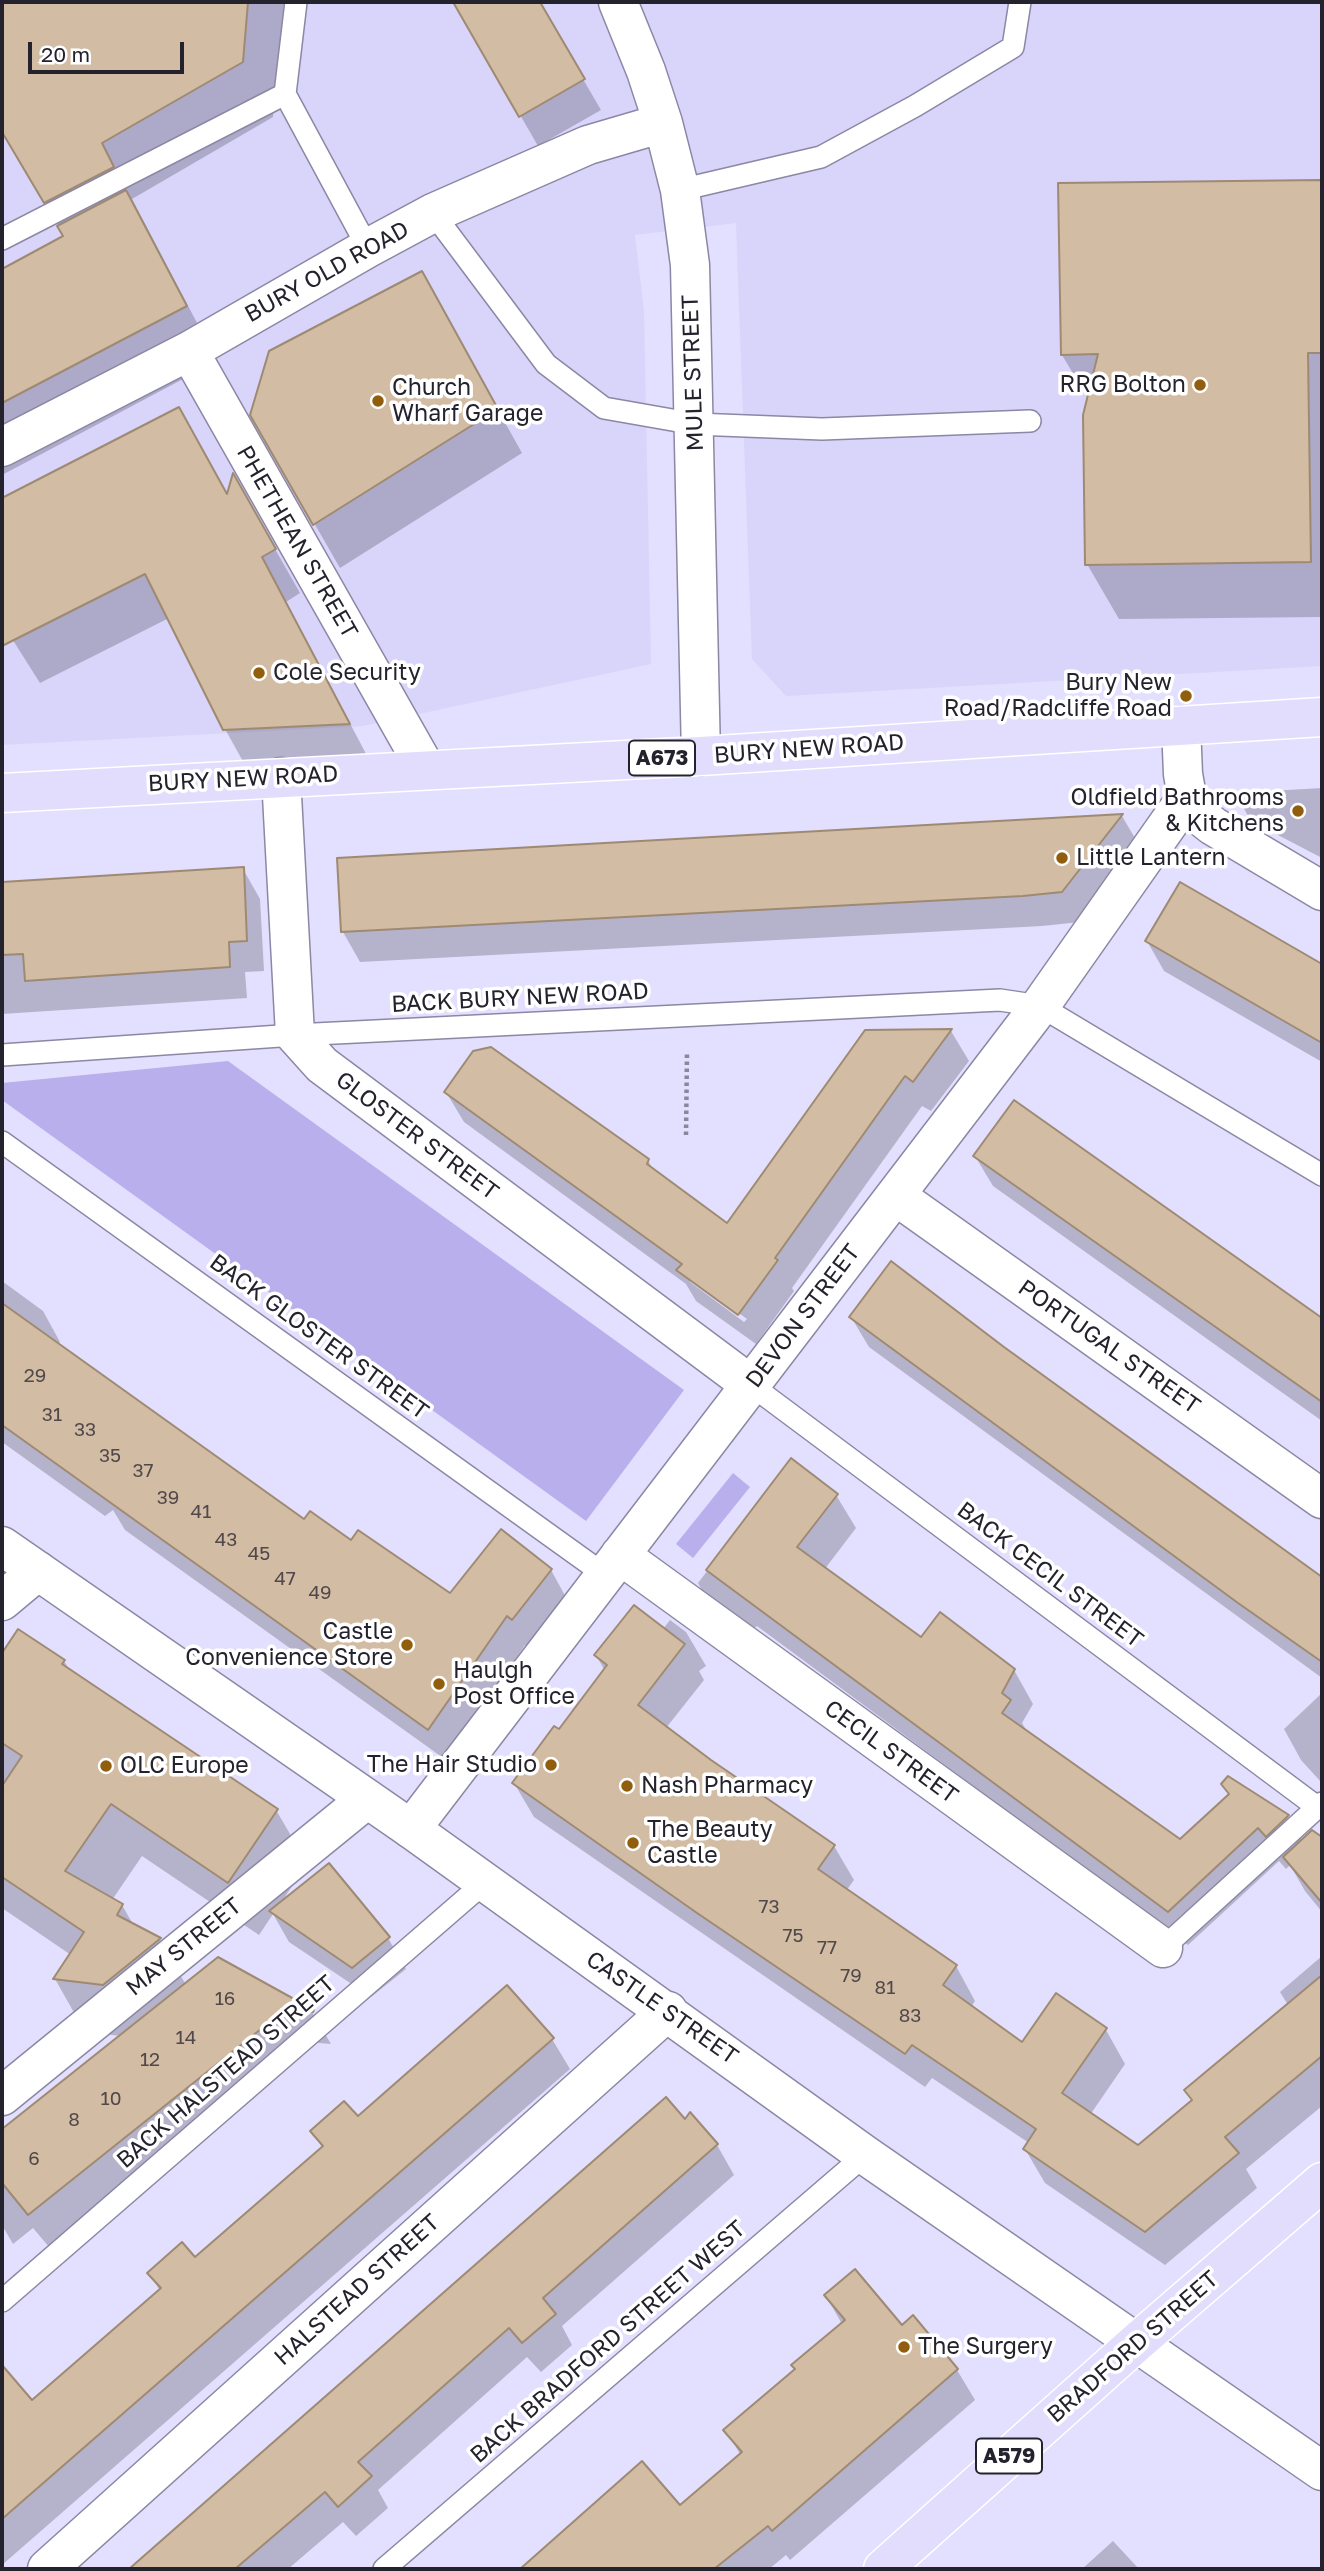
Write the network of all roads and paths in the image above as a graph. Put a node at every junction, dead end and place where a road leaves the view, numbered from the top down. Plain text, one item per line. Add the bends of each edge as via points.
1 (296, 2) edge
2 (618, 2) edge
3 (1020, 2) edge
4 (285, 94) junction
5 (663, 123) junction
6 (680, 190) junction
7 (433, 213) junction
8 (2, 239) edge
9 (368, 248) junction
10 (189, 351) junction
11 (1030, 421) dead end
12 (695, 424) junction
13 (2, 447) edge
14 (1322, 717) edge
15 (1181, 726) junction
16 (701, 756) junction
17 (426, 769) junction
18 (281, 777) junction
19 (2, 793) edge
20 (1188, 797) junction
21 (1322, 891) edge
22 (1041, 1006) junction
23 (687, 1015) junction
24 (295, 1035) junction
25 (2, 1055) edge
26 (686, 1135) dead end
27 (2, 1142) edge
28 (1322, 1175) edge
29 (896, 1196) junction
30 (751, 1385) junction
31 (1322, 1499) edge
32 (2, 1546) edge
33 (613, 1565) junction
34 (38, 1571) junction
35 (2, 1601) edge
36 (367, 1799) junction
37 (1320, 1805) edge
38 (411, 1829) junction
39 (484, 1883) junction
40 (1163, 1948) joint
41 (668, 2011) junction
42 (2, 2096) edge
43 (865, 2155) junction
44 (1322, 2182) edge
45 (2, 2301) edge
46 (1136, 2343) junction
47 (1322, 2471) edge
48 (47, 2569) edge
49 (384, 2569) edge
50 (883, 2569) edge

1 - 4 lane
2 - 5 street, MULE STREET
3 - 6 lane via 1013,47 821,158
4 - 8 lane
4 - 9 lane
5 - 6 street, MULE STREET
5 - 7 street, BURY OLD ROAD via 588,145
6 - 12 street, MULE STREET via 690,265
7 - 9 street, BURY OLD ROAD
7 - 12 lane via 546,364 604,408
9 - 10 street, BURY OLD ROAD
10 - 13 street, BURY OLD ROAD
10 - 17 street, PHETHEAN STREET
11 - 12 lane via 822,429
12 - 16 street, MULE STREET
14 - 15 main road, BURY NEW ROAD / A673
15 - 16 main road, BURY NEW ROAD / A673
15 - 20 street
16 - 17 main road, BURY NEW ROAD / A673
17 - 18 main road, BURY NEW ROAD / A673
18 - 19 main road, BURY NEW ROAD / A673
18 - 24 street
20 - 21 street via 1213,826
20 - 22 street, DEVON STREET
22 - 23 lane, BACK BURY NEW ROAD via 1000,1000
22 - 28 lane
22 - 29 street, DEVON STREET
23 - 24 lane, BACK BURY NEW ROAD
23 - 26 path
24 - 25 lane, BACK BURY NEW ROAD
24 - 30 street, GLOSTER STREET via 321,1065
27 - 33 lane, BACK GLOSTER STREET
29 - 30 street, DEVON STREET
29 - 31 street, PORTUGAL STREET
30 - 33 street, DEVON STREET
30 - 37 lane, BACK CECIL STREET
32 - 34 street, CASTLE STREET
33 - 38 street, DEVON STREET
33 - 40 street, CECIL STREET
34 - 35 street
34 - 36 street, CASTLE STREET
36 - 38 street, CASTLE STREET
36 - 42 street, MAY STREET
37 - 40 lane
38 - 39 street, CASTLE STREET
39 - 41 street, CASTLE STREET
39 - 45 lane, BACK HALSTEAD STREET
41 - 43 street, CASTLE STREET
41 - 48 street, HALSTEAD STREET
43 - 46 street, CASTLE STREET
43 - 49 lane, BACK BRADFORD STREET WEST
44 - 46 main road, BRADFORD STREET / A579
46 - 47 street, CASTLE STREET
46 - 50 main road, BRADFORD STREET / A579

